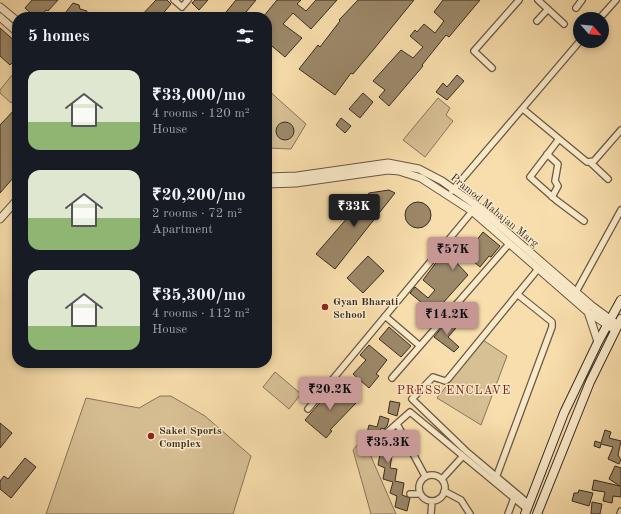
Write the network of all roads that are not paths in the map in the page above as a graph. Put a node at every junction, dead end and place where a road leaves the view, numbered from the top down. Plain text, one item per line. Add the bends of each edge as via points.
1 (174, 0) edge
2 (188, 0) edge
3 (519, 0) edge
4 (538, 0) edge
5 (582, 0) edge
6 (616, 0) edge
7 (0, 7) edge
8 (576, 8) dead end
9 (548, 9) junction
10 (605, 12) edge
11 (0, 17) edge
12 (12, 17) edge
13 (537, 21) dead end
14 (564, 24) dead end
15 (12, 28) edge
16 (574, 48) edge
17 (492, 68) dead end
18 (523, 109) junction
19 (621, 130) edge
20 (560, 139) junction
21 (547, 154) junction
22 (591, 163) junction
23 (272, 177) edge
24 (608, 179) dead end
25 (272, 184) edge
26 (440, 185) junction
27 (451, 193) junction
28 (552, 197) junction
29 (12, 206) edge
30 (474, 209) junction
31 (621, 210) edge
32 (0, 219) edge
33 (584, 221) dead end
34 (509, 244) junction
35 (538, 269) junction
36 (576, 292) junction
37 (517, 294) junction
38 (621, 300) edge
39 (588, 312) junction
40 (384, 316) junction
41 (608, 323) junction
42 (618, 325) edge
43 (598, 342) junction
44 (420, 346) junction
45 (392, 378) dead end
46 (308, 408) dead end
47 (397, 424) junction
48 (384, 435) dead end
49 (463, 456) junction
50 (497, 475) junction
51 (425, 476) junction
52 (442, 479) junction
53 (444, 491) junction
54 (410, 494) dead end
55 (420, 494) junction
56 (514, 498) junction
57 (432, 501) junction
58 (527, 509) edge
59 (621, 511) edge
60 (431, 514) edge
61 (470, 514) edge
62 (508, 514) edge
63 (537, 514) edge
64 (620, 514) edge

1 - 2 street via 182,7
3 - 17 street via 474,51
4 - 9 street
5 - 8 street
6 - 10 street
7 - 12 street
9 - 13 street
9 - 14 street
11 - 15 street
16 - 18 street
18 - 20 street
18 - 27 street
19 - 22 street
20 - 21 street
20 - 22 street
21 - 28 street via 558,164 555,181 558,186
21 - 28 street via 530,177
22 - 24 street
23 - 26 street, Pramod Mahajan Marg via 297,176 388,163 419,169
25 - 26 street, Pramod Mahajan Marg via 296,183 388,170 410,174
26 - 27 street, Pramod Mahajan Marg
27 - 30 street, Pramod Mahajan Marg
28 - 33 street
29 - 32 street
30 - 34 street, Pramod Mahajan Marg
30 - 36 street, Pramod Mahajan Marg
30 - 40 street
31 - 36 street
34 - 35 street, Pramod Mahajan Marg
34 - 44 street
35 - 37 street
35 - 39 street, Pramod Mahajan Marg
36 - 41 street, Pramod Mahajan Marg
37 - 50 street via 552,322 552,327
37 - 50 street via 448,379 433,377 412,399 466,451
38 - 41 main road
39 - 41 street, Pramod Mahajan Marg
39 - 43 street
40 - 44 street
40 - 46 street
41 - 42 street, Pramod Mahajan Marg
41 - 43 main road
42 - 63 main road via 590,382
43 - 58 main road via 564,413
44 - 45 street
47 - 48 street
47 - 49 street via 410,412
47 - 51 street
49 - 52 street
49 - 56 street
50 - 58 street
51 - 52 street via 434,474
51 - 55 street via 418,486
52 - 53 street
53 - 57 street via 439,498
53 - 61 street via 461,500
54 - 55 street
55 - 57 street
56 - 58 street
56 - 62 street
57 - 60 street
59 - 64 street

